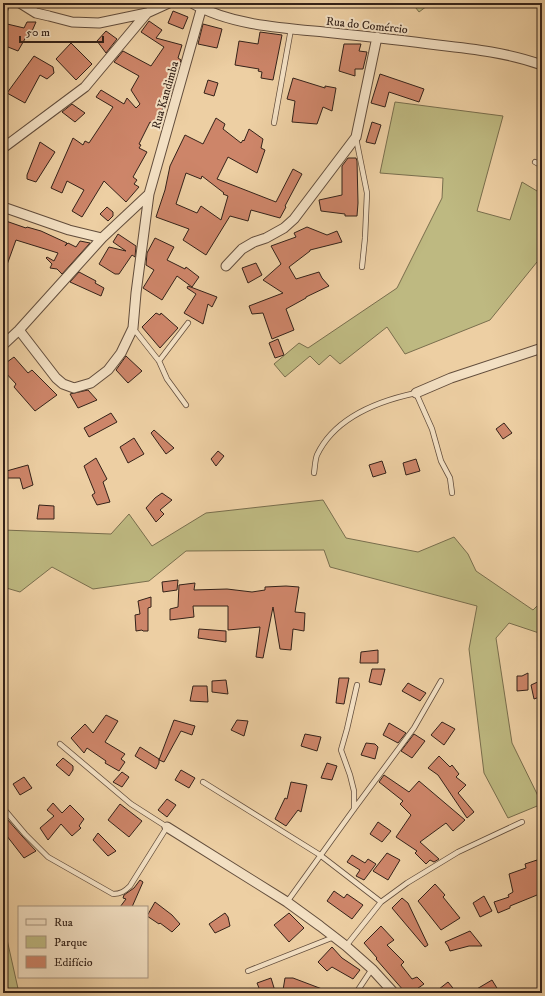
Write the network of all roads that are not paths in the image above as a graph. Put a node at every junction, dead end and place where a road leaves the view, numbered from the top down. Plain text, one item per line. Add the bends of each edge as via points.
1 (5, 3) edge
2 (20, 3) edge
3 (169, 3) edge
4 (192, 3) edge
5 (202, 6) edge
6 (3, 9) edge
7 (147, 13) junction
8 (291, 29) junction
9 (377, 37) junction
10 (542, 65) edge
11 (274, 123) dead end
12 (356, 137) junction
13 (3, 148) edge
14 (535, 162) dead end
15 (542, 166) edge
16 (149, 194) junction
17 (3, 207) edge
18 (102, 238) junction
19 (226, 266) dead end
20 (362, 267) dead end
21 (188, 323) dead end
22 (133, 328) junction
23 (19, 330) junction
24 (3, 345) edge
25 (542, 348) edge
26 (159, 361) junction
27 (416, 393) junction
28 (186, 406) dead end
29 (314, 473) dead end
30 (452, 493) dead end
31 (441, 681) dead end
32 (357, 685) dead end
33 (60, 744) dead end
34 (203, 782) dead end
35 (3, 808) edge
36 (354, 809) junction
37 (522, 822) dead end
38 (167, 827) junction
39 (320, 855) junction
40 (287, 902) junction
41 (382, 902) junction
42 (334, 937) junction
43 (346, 946) junction
44 (372, 969) junction
45 (248, 971) dead end
46 (356, 993) edge
47 (394, 993) edge

1 - 6 street
2 - 7 street via 36,13 72,22 99,23
3 - 7 street
4 - 5 street, Rua do Comércio
5 - 8 street, Rua do Comércio via 242,21
5 - 16 street, Rua Kandimba
7 - 13 street via 85,87
8 - 9 street, Rua do Comércio
8 - 11 lane
9 - 10 street, Rua do Comércio via 480,50 521,57
9 - 12 street
12 - 19 street via 294,219 284,228 242,250
12 - 20 lane via 367,193
14 - 15 lane
16 - 18 street
16 - 22 street, Rua Kandimba
17 - 18 street via 69,230
18 - 23 street
21 - 26 lane
22 - 23 street via 121,353 108,370 91,383 74,388 56,378
22 - 26 lane
23 - 24 street
25 - 27 street via 451,378
26 - 28 lane via 167,379
27 - 29 lane via 368,407 338,427 326,439 316,456
27 - 30 lane via 432,429 441,461 450,478
31 - 36 lane via 414,728
32 - 36 lane via 341,750 354,791
33 - 38 lane via 131,804
34 - 39 lane
35 - 38 lane via 48,857 113,894 119,894 130,886
36 - 39 lane
37 - 41 lane via 458,852 407,883
38 - 40 street
39 - 40 lane
39 - 41 lane
40 - 42 street
41 - 43 lane
42 - 43 street
42 - 45 lane
43 - 44 street
44 - 46 lane
44 - 47 street

